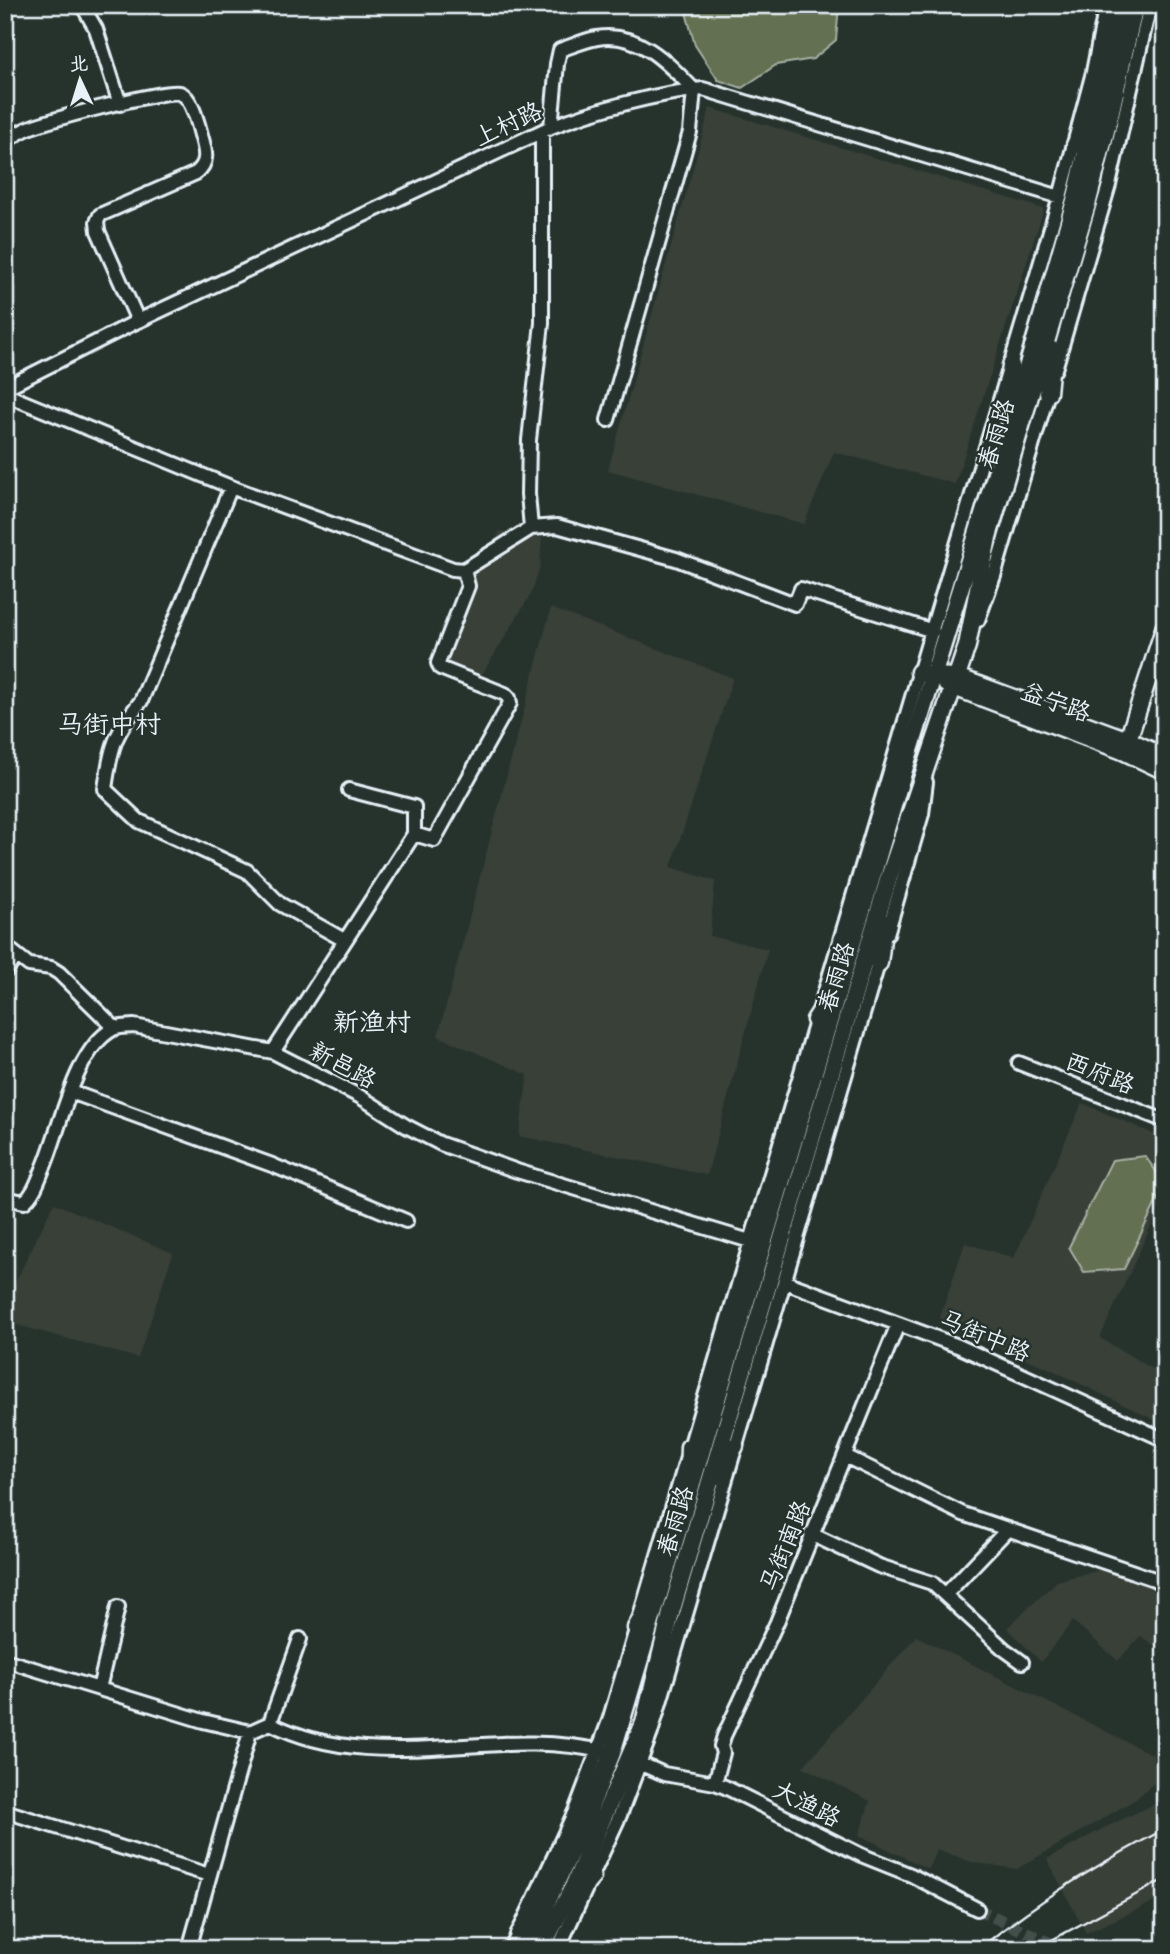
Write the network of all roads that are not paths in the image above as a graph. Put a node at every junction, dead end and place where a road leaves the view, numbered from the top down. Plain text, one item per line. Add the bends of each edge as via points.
1 (82, 5) edge
2 (1106, 5) edge
3 (1120, 5) edge
4 (1135, 5) edge
5 (1150, 5) edge
6 (694, 90) junction
7 (120, 103) junction
8 (1097, 110) junction
9 (546, 129) junction
10 (5, 141) edge
11 (1075, 145) junction
12 (1060, 197) junction
13 (1055, 315) junction
14 (138, 321) junction
15 (1011, 365) junction
16 (5, 390) edge
17 (1048, 393) junction
18 (608, 420) dead end
19 (1003, 451) junction
20 (231, 487) junction
21 (531, 528) junction
22 (464, 570) junction
23 (1165, 626) edge
24 (933, 631) junction
25 (967, 646) junction
26 (926, 674) junction
27 (955, 683) junction
28 (1128, 740) junction
29 (1165, 757) edge
30 (928, 764) junction
31 (1165, 771) edge
32 (348, 790) dead end
33 (414, 834) junction
34 (889, 877) junction
35 (344, 940) junction
36 (5, 946) edge
37 (17, 956) junction
38 (879, 962) junction
39 (5, 972) edge
40 (843, 975) junction
41 (816, 1020) junction
42 (115, 1028) junction
43 (274, 1052) junction
44 (1019, 1063) dead end
45 (71, 1092) junction
46 (1165, 1121) edge
47 (5, 1198) edge
48 (407, 1221) dead end
49 (750, 1241) junction
50 (785, 1282) junction
51 (898, 1324) junction
52 (1163, 1435) edge
53 (735, 1446) junction
54 (689, 1447) junction
55 (845, 1455) junction
56 (687, 1502) junction
57 (704, 1502) junction
58 (1008, 1529) junction
59 (811, 1534) junction
60 (667, 1571) junction
61 (1165, 1585) edge
62 (945, 1595) junction
63 (118, 1607) dead end
64 (636, 1628) junction
65 (300, 1639) dead end
66 (5, 1660) edge
67 (1022, 1662) dead end
68 (660, 1664) junction
69 (99, 1689) junction
70 (271, 1723) junction
71 (250, 1732) junction
72 (651, 1733) junction
73 (605, 1752) junction
74 (635, 1761) junction
75 (715, 1783) junction
76 (5, 1811) edge
77 (209, 1875) junction
78 (592, 1877) junction
79 (977, 1909) tunnel mouth
80 (559, 1915) junction
81 (518, 1944) edge
82 (189, 1949) edge
83 (541, 1949) edge
84 (558, 1949) edge

1 - 7 street via 96,29
2 - 11 street
3 - 8 main road, 春雨路
4 - 13 main road, 春雨路
5 - 17 street via 1109,185
6 - 9 street, 上村路 via 579,116
6 - 9 street via 651,49 622,36 595,38 560,50
6 - 12 street, 上村路
6 - 18 street via 690,132
7 - 10 street via 31,127
7 - 14 street via 169,93 187,97 207,158 196,173 108,211 97,222
8 - 11 main road
8 - 19 main road, 春雨路
9 - 14 street, 上村路
9 - 21 street via 542,323 529,440
11 - 12 street
12 - 15 street
13 - 17 main road
13 - 25 main road, 春雨路 via 988,537
14 - 16 street, 上村路
15 - 19 main road
15 - 24 street
16 - 20 street via 14,398
17 - 25 street via 994,576
19 - 26 main road, 春雨路
20 - 22 street via 391,548
20 - 35 street via 141,701 120,727 104,789 139,821 247,871 280,904
21 - 22 street
21 - 24 street via 575,529 676,559 795,604 801,589
22 - 33 street via 468,586 438,663 440,668 505,694 510,703 434,840
23 - 28 main road
24 - 26 street
25 - 27 main road, 春雨路
26 - 27 main road, 益宁路
26 - 40 main road, 春雨路
26 - 41 street
27 - 28 main road, 益宁路
27 - 30 main road, 春雨路
27 - 31 main road, 益宁路
28 - 29 main road, 益宁路
30 - 34 main road, 春雨路
30 - 38 street via 922,814
32 - 33 street via 414,807
33 - 35 street
34 - 38 main road
34 - 57 main road, 春雨路
35 - 43 street
36 - 37 street
37 - 39 street
37 - 42 street via 59,973
38 - 50 street
40 - 41 main road
40 - 56 main road, 春雨路
41 - 49 street
42 - 43 street, 新邑路 via 134,1026
42 - 45 street via 94,1047
43 - 49 street, 新邑路 via 440,1144
44 - 46 street, 西府路
45 - 47 street via 31,1197 24,1202
45 - 48 street via 272,1165
49 - 54 street
50 - 51 street, 马街中路
50 - 53 street
51 - 52 street, 马街中路
51 - 55 street, 马街南路
53 - 57 main road
53 - 72 street
54 - 56 main road
54 - 64 street
55 - 58 street via 963,1514
55 - 59 street, 马街南路
56 - 60 main road, 春雨路
57 - 68 main road, 春雨路
58 - 61 street
58 - 62 street
59 - 62 street via 879,1566 932,1583
59 - 75 street, 马街南路 via 777,1622 724,1736
60 - 64 main road
60 - 73 main road, 春雨路
62 - 67 street
63 - 69 street
64 - 73 street
65 - 70 street
66 - 69 street
68 - 72 main road
68 - 74 main road, 春雨路
69 - 71 street
70 - 71 street
70 - 73 street, 大渔路 via 296,1736 383,1750 561,1743
71 - 77 street
72 - 74 street
73 - 74 street, 大渔路
73 - 81 street
73 - 81 main road, 春雨路 via 562,1873
74 - 75 street, 大渔路 via 664,1774
74 - 78 street
74 - 80 main road, 春雨路
75 - 79 street, 大渔路
76 - 77 street
77 - 82 street
78 - 80 main road
78 - 84 street
80 - 83 main road, 春雨路

